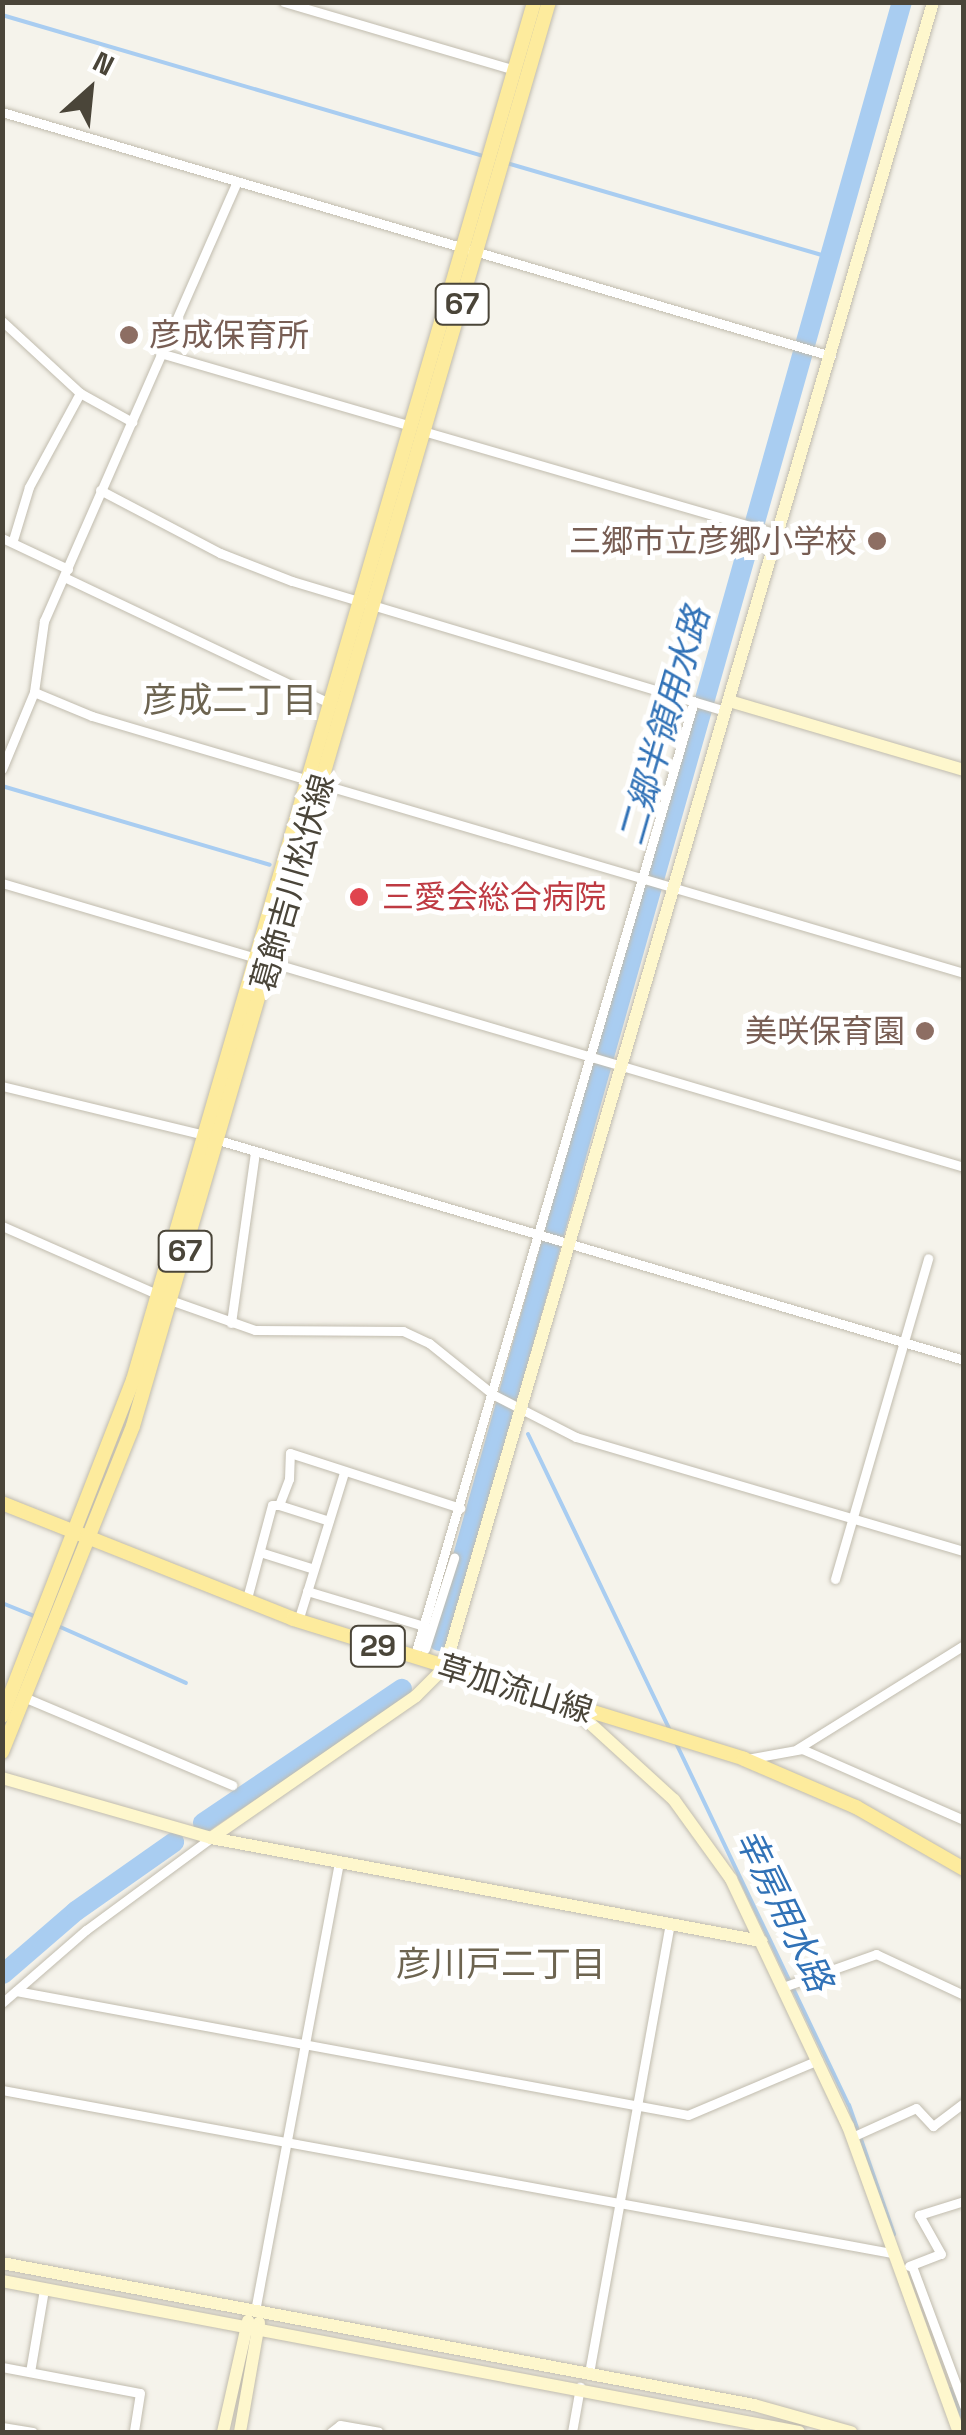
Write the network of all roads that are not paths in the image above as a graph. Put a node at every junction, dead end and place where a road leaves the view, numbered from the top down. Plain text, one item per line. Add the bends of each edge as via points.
1 (284, 2) edge
2 (534, 2) edge
3 (549, 2) edge
4 (933, 2) edge
5 (515, 70) junction
6 (2, 112) edge
7 (237, 181) junction
8 (470, 249) junction
9 (2, 321) edge
10 (160, 353) junction
11 (831, 356) junction
12 (80, 393) junction
13 (132, 422) junction
14 (417, 428) junction
15 (100, 490) junction
16 (780, 535) junction
17 (8, 540) edge
18 (66, 573) junction
19 (366, 604) junction
20 (34, 692) junction
21 (697, 702) junction
22 (331, 704) junction
23 (722, 706) junction
24 (2, 769) edge
25 (964, 770) edge
26 (314, 782) junction
27 (651, 882) junction
28 (2, 883) edge
29 (674, 888) junction
30 (255, 956) junction
31 (271, 961) junction
32 (964, 974) edge
33 (594, 1056) junction
34 (616, 1063) junction
35 (2, 1086) edge
36 (211, 1138) junction
37 (255, 1152) junction
38 (964, 1167) edge
39 (2, 1226) edge
40 (549, 1240) junction
41 (571, 1245) junction
42 (928, 1258) dead end
43 (164, 1298) junction
44 (231, 1323) junction
45 (904, 1343) junction
46 (964, 1360) edge
47 (494, 1396) junction
48 (518, 1403) junction
49 (344, 1472) junction
50 (2, 1503) edge
51 (279, 1506) junction
52 (460, 1508) junction
53 (852, 1518) junction
54 (329, 1521) junction
55 (77, 1534) junction
56 (93, 1540) junction
57 (964, 1550) edge
58 (263, 1553) junction
59 (454, 1558) dead end
60 (314, 1568) junction
61 (835, 1579) dead end
62 (307, 1591) junction
63 (246, 1602) junction
64 (298, 1621) junction
65 (424, 1626) junction
66 (964, 1645) edge
67 (420, 1654) junction
68 (445, 1667) junction
69 (13, 1693) edge
70 (570, 1705) junction
71 (2, 1716) edge
72 (797, 1750) junction
73 (2, 1752) edge
74 (744, 1760) junction
75 (2, 1778) edge
76 (232, 1785) dead end
77 (964, 1820) edge
78 (211, 1838) junction
79 (340, 1862) junction
80 (964, 1869) edge
81 (670, 1923) junction
82 (761, 1940) junction
83 (790, 1984) junction
84 (8, 1994) edge
85 (964, 1995) edge
86 (305, 2045) junction
87 (818, 2060) junction
88 (2, 2090) edge
89 (964, 2103) edge
90 (639, 2106) junction
91 (857, 2135) junction
92 (286, 2143) junction
93 (964, 2201) edge
94 (620, 2205) junction
95 (892, 2253) junction
96 (2, 2263) edge
97 (912, 2266) junction
98 (897, 2269) junction
99 (2, 2281) edge
100 (44, 2289) junction
101 (256, 2311) junction
102 (244, 2326) junction
103 (260, 2329) junction
104 (2, 2367) edge
105 (30, 2372) junction
106 (589, 2373) junction
107 (959, 2382) edge
108 (580, 2387) junction
109 (964, 2406) edge
110 (2, 2427) edge
111 (33, 2432) edge
112 (134, 2432) edge
113 (223, 2432) edge
114 (240, 2432) edge
115 (331, 2432) edge
116 (378, 2432) edge
117 (572, 2432) edge
118 (799, 2432) edge
119 (851, 2432) edge
120 (959, 2432) edge

1 - 5 street
2 - 5 main road, 葛飾吉川松伏線 / 67
3 - 8 main road, 葛飾吉川松伏線 / 67
4 - 11 street
5 - 8 main road, 葛飾吉川松伏線 / 67
6 - 7 street
7 - 8 street
7 - 10 street
8 - 11 street
8 - 14 main road, 葛飾吉川松伏線 / 67
9 - 12 street
10 - 13 street
10 - 14 street
11 - 16 street
12 - 13 street
12 - 17 street
13 - 15 street
14 - 16 street
14 - 19 main road, 葛飾吉川松伏線 / 67
15 - 18 street
15 - 19 street via 220,552
16 - 23 street
17 - 18 street
18 - 20 street via 44,622
18 - 22 street
19 - 21 street
19 - 22 main road, 葛飾吉川松伏線 / 67
19 - 26 main road, 葛飾吉川松伏線 / 67
20 - 24 street
20 - 26 street via 92,716
21 - 23 street
21 - 27 street
22 - 26 main road, 葛飾吉川松伏線 / 67
23 - 25 street
23 - 29 street
26 - 27 street
26 - 30 main road, 葛飾吉川松伏線 / 67
26 - 31 main road, 葛飾吉川松伏線 / 67
27 - 29 street
27 - 33 street
28 - 30 street
29 - 32 street
29 - 34 street
30 - 31 street
30 - 36 main road, 葛飾吉川松伏線 / 67
31 - 33 street
31 - 36 main road, 葛飾吉川松伏線 / 67
33 - 34 street
33 - 40 street
34 - 38 street
34 - 41 street
35 - 36 street
36 - 37 street
36 - 43 main road, 葛飾吉川松伏線 / 67
37 - 40 street
37 - 44 street
39 - 43 street
40 - 41 street
40 - 47 street
41 - 45 street
41 - 48 street
42 - 45 street
43 - 44 street
43 - 55 main road, 葛飾吉川松伏線 / 67
43 - 56 main road, 葛飾吉川松伏線 / 67
44 - 47 street via 255,1330 403,1332 429,1343
45 - 46 street
45 - 53 street
47 - 48 street
47 - 52 street
48 - 53 street via 576,1437
48 - 68 street
49 - 51 street via 290,1453
49 - 52 street
49 - 54 street
50 - 55 main road, 草加流山線 / 29
51 - 54 street
51 - 58 street via 272,1505
52 - 65 street
53 - 57 street
53 - 61 street
54 - 60 street
55 - 56 main road, 草加流山線 / 29
55 - 69 main road, 葛飾吉川松伏線 / 67
56 - 63 main road, 草加流山線 / 29
56 - 69 main road, 葛飾吉川松伏線 / 67
58 - 60 street
58 - 63 street
59 - 67 street
60 - 62 street
62 - 64 street
62 - 65 street
63 - 64 main road, 草加流山線 / 29
64 - 67 main road, 草加流山線 / 29
65 - 67 street
66 - 72 street
67 - 68 main road, 草加流山線 / 29
68 - 70 main road, 草加流山線 / 29
68 - 78 street via 416,1696
69 - 71 main road, 葛飾吉川松伏線 / 67
69 - 73 main road, 葛飾吉川松伏線 / 67
69 - 76 street
70 - 74 main road, 草加流山線 / 29
70 - 82 street via 674,1800 731,1879
72 - 74 street
72 - 77 street
74 - 80 main road, 草加流山線 / 29 via 856,1808
75 - 78 street
78 - 79 street
78 - 84 street
79 - 81 street
79 - 86 street
81 - 82 street
81 - 90 street
82 - 83 street
83 - 85 street via 876,1954
83 - 87 street
84 - 86 street
86 - 90 street
86 - 92 street
87 - 90 street via 688,2115
87 - 91 street
88 - 92 street
89 - 91 street via 933,2126 916,2108
90 - 94 street
91 - 95 street
92 - 94 street
92 - 101 street
93 - 97 street via 919,2214 941,2254
94 - 95 street
94 - 106 street
95 - 98 street
96 - 101 street
97 - 98 street
97 - 107 street
98 - 120 street
99 - 100 street
100 - 102 street
100 - 105 street
101 - 102 street
101 - 103 street
101 - 106 street
102 - 103 street
102 - 113 street
103 - 108 street
103 - 114 street
104 - 105 street
105 - 112 street via 140,2394
106 - 119 street
107 - 109 street
108 - 117 street
108 - 118 street
110 - 111 street
115 - 116 street via 340,2425

